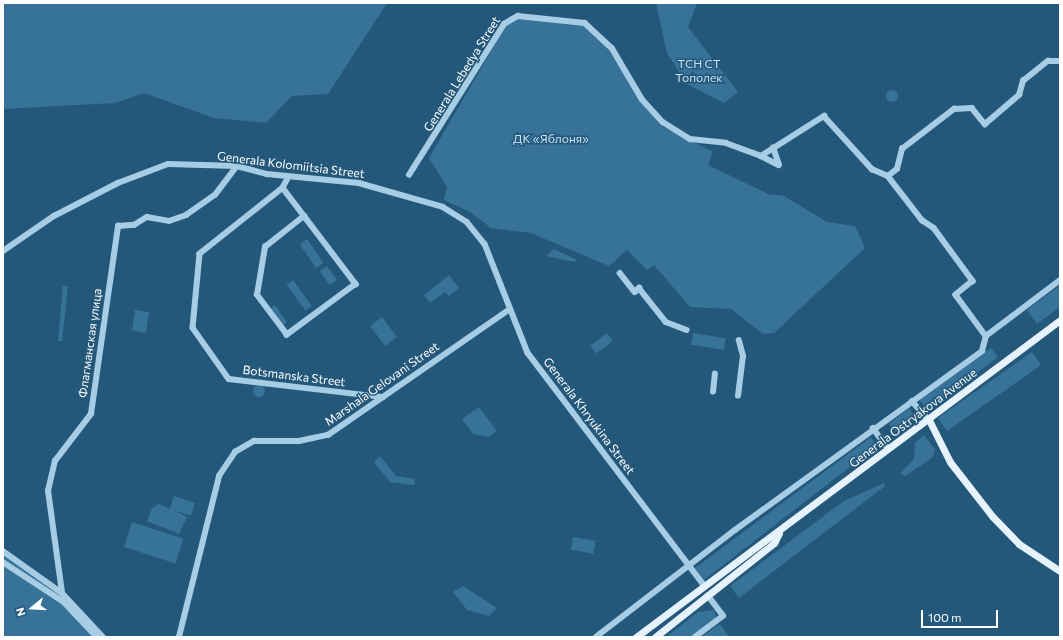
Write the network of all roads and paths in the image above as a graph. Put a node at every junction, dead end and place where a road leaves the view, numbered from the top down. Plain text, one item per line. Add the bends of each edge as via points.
1 (1060, 61) edge
2 (773, 148) junction
3 (761, 156) junction
4 (237, 166) junction
5 (409, 175) dead end
6 (289, 176) junction
7 (888, 176) junction
8 (283, 188) junction
9 (304, 216) junction
10 (485, 244) joint
11 (3, 250) edge
12 (620, 273) dead end
13 (1060, 280) edge
14 (510, 309) junction
15 (1060, 320) edge
16 (687, 330) dead end
17 (986, 336) junction
18 (739, 341) dead end
19 (715, 374) dead end
20 (713, 392) dead end
21 (738, 396) dead end
22 (383, 397) junction
23 (912, 400) junction
24 (929, 420) junction
25 (873, 428) junction
26 (889, 450) junction
27 (779, 533) junction
28 (3, 551) edge
29 (3, 562) edge
30 (688, 564) junction
31 (1060, 571) edge
32 (704, 585) junction
33 (62, 593) junction
34 (708, 596) junction
35 (97, 637) edge
36 (103, 637) edge
37 (179, 637) edge
38 (596, 637) edge
39 (636, 637) edge
40 (656, 637) edge
41 (695, 637) edge

1 - 7 street via 1048,61 1023,81 1019,95 985,124 972,108 954,109 902,149 896,169
2 - 3 street
2 - 3 street, Generala Lebedya Street via 779,165
2 - 7 street via 824,116 872,169
3 - 5 street, Generala Lebedya Street via 726,143 690,139 663,122 642,99 612,48 585,24 518,16 504,24
4 - 6 street, Generala Kolomiitsia Street
4 - 11 street, Generala Kolomiitsia Street via 168,164 118,183 54,216
4 - 33 street, Флагманская улица via 214,195 186,215 169,221 147,217 134,225 118,226 91,414 56,461 48,491
6 - 8 street
6 - 10 street, Generala Kolomiitsia Street via 360,183 442,207 467,222
7 - 17 street via 922,220 934,228 973,281 956,295
8 - 9 street
8 - 22 street, Botsmanska Street via 200,254 192,328 230,379
9 - 9 street via 356,284 287,335 257,295 265,246
10 - 14 street, Generala Khryukina Street
12 - 16 street via 635,292 639,288 666,322
13 - 17 street
14 - 22 street, Marshala Gelovani Street
14 - 30 street, Generala Khryukina Street via 528,353
15 - 24 main road, Generala Ostryakova Avenue
17 - 23 street via 982,350
18 - 21 street via 743,356
19 - 20 street
22 - 37 street, Marshala Gelovani Street via 321,438 254,441 231,457 219,476
23 - 24 street
23 - 25 street
24 - 26 main road, Generala Ostryakova Avenue
24 - 31 main road via 950,462 992,516 1019,544
25 - 26 street
25 - 30 street
26 - 27 main road, Generala Ostryakova Avenue
27 - 32 main road, Generala Ostryakova Avenue via 767,536
27 - 34 main road, Generala Ostryakova Avenue via 774,543
28 - 33 street
29 - 35 street via 64,602
30 - 32 street, Generala Khryukina Street
30 - 38 street
32 - 39 main road, Generala Ostryakova Avenue
33 - 36 street
34 - 40 main road, Generala Ostryakova Avenue
34 - 41 street via 723,616

